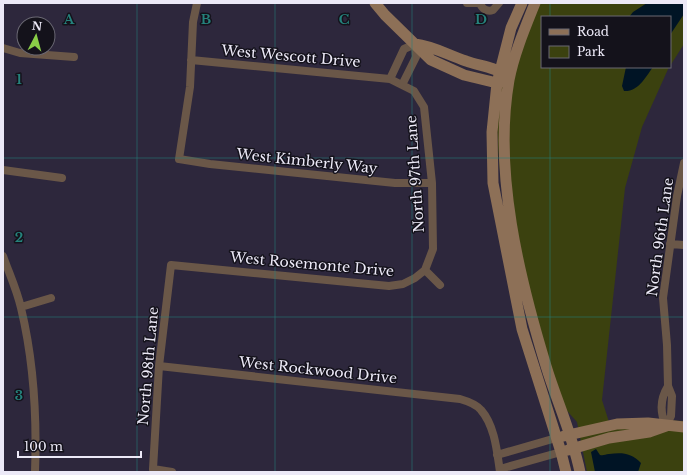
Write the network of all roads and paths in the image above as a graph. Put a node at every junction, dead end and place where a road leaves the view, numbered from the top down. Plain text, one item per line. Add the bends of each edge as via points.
1 (197, 3) edge
2 (375, 3) edge
3 (467, 3) edge
4 (480, 3) edge
5 (499, 3) edge
6 (522, 3) edge
7 (535, 3) edge
8 (415, 44) junction
9 (3, 48) edge
10 (74, 58) dead end
11 (190, 60) junction
12 (499, 71) junction
13 (390, 79) junction
14 (509, 79) junction
15 (496, 83) junction
16 (402, 84) junction
17 (684, 163) edge
18 (3, 170) edge
19 (62, 178) dead end
20 (432, 183) junction
21 (670, 244) junction
22 (684, 245) edge
23 (3, 256) edge
24 (171, 265) joint
25 (425, 270) junction
26 (440, 285) dead end
27 (51, 298) dead end
28 (21, 307) junction
29 (159, 366) junction
30 (666, 426) junction
31 (684, 427) edge
32 (571, 435) junction
33 (556, 438) junction
34 (575, 448) junction
35 (561, 452) junction
36 (497, 455) junction
37 (500, 471) edge
38 (35, 472) edge
39 (172, 472) edge
40 (566, 472) edge
41 (580, 472) edge

1 - 11 street
2 - 8 street
3 - 4 street
4 - 5 street via 488,11 494,10
6 - 12 street via 511,28
7 - 14 street
8 - 12 street via 429,46
8 - 13 street via 404,49
8 - 15 street via 431,60 450,70
8 - 16 street via 416,57
9 - 10 street via 20,53
11 - 13 street, West Wescott Drive
11 - 20 street, West Kimberly Way via 190,87 179,158 210,164 395,183
12 - 14 street
12 - 15 street
13 - 16 street, North 97th Lane
14 - 15 street
14 - 32 street via 504,136 505,185 516,245 546,367
15 - 33 street via 492,132 494,182 522,329
16 - 20 street, North 97th Lane via 414,91 424,107
17 - 21 street, North 96th Lane
18 - 19 street
20 - 25 street, North 97th Lane via 433,249
21 - 22 street
21 - 30 street, North 96th Lane via 663,298 668,386 663,394 662,415
23 - 28 street
24 - 25 street, West Rosemonte Drive via 389,286 403,284
24 - 29 street, North 98th Lane
25 - 26 street
27 - 28 street
28 - 38 street via 32,378 36,431
29 - 36 street, West Rockwood Drive via 460,398 481,410 488,421
29 - 39 street, North 98th Lane via 153,469
30 - 31 street
30 - 32 street via 648,423 617,424
30 - 34 street
32 - 33 street
32 - 34 street
33 - 35 street
33 - 36 street
34 - 35 street
34 - 41 street
35 - 37 street
35 - 40 street
36 - 37 street

